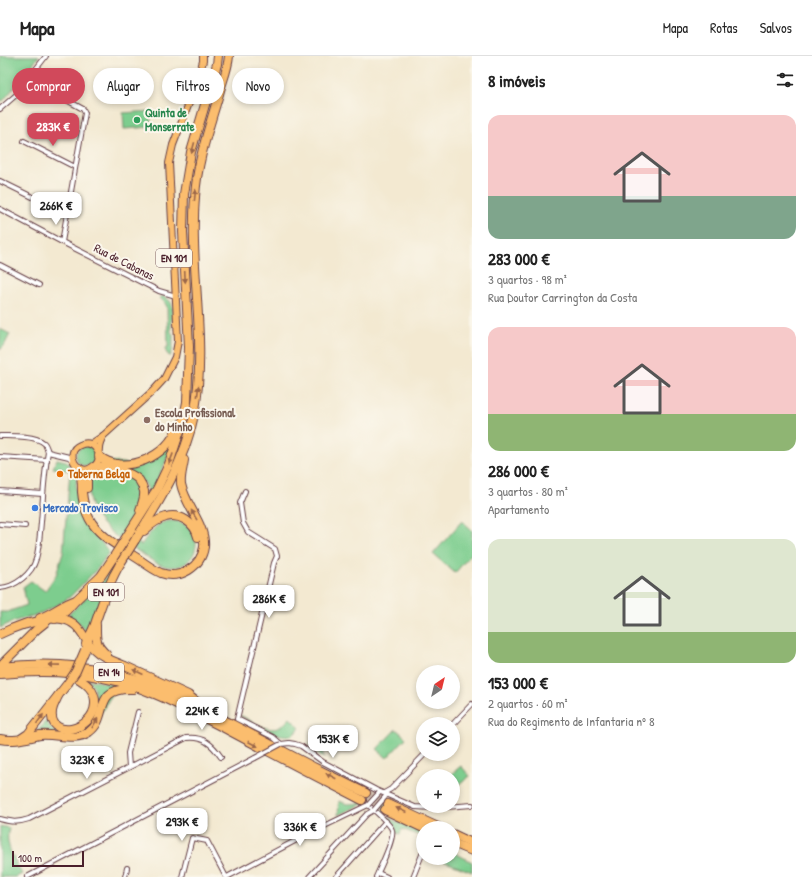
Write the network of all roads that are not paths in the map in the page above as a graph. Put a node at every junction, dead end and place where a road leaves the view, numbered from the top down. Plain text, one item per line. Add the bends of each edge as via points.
1 (46, 56) edge
2 (203, 56) edge
3 (218, 56) edge
4 (230, 56) edge
5 (74, 104) edge
6 (0, 109) edge
7 (24, 141) dead end
8 (75, 167) junction
9 (0, 181) edge
10 (0, 209) edge
11 (67, 214) junction
12 (62, 242) junction
13 (0, 265) edge
14 (39, 285) dead end
15 (176, 296) junction
16 (188, 380) junction
17 (0, 436) edge
18 (103, 436) junction
19 (187, 442) junction
20 (91, 444) junction
21 (48, 452) junction
22 (73, 452) junction
23 (99, 454) junction
24 (61, 455) junction
25 (0, 457) edge
26 (46, 460) junction
27 (76, 465) junction
28 (92, 468) junction
29 (0, 491) edge
30 (245, 491) dead end
31 (43, 494) junction
32 (139, 517) junction
33 (0, 524) edge
34 (25, 526) dead end
35 (135, 540) junction
36 (0, 588) edge
37 (76, 600) junction
38 (52, 619) junction
39 (96, 622) junction
40 (23, 625) junction
41 (0, 634) edge
42 (87, 641) junction
43 (125, 666) junction
44 (0, 667) edge
45 (0, 674) edge
46 (69, 674) junction
47 (147, 691) junction
48 (58, 696) junction
49 (472, 704) edge
50 (138, 712) dead end
51 (210, 712) junction
52 (460, 717) edge
53 (0, 739) edge
54 (20, 739) junction
55 (282, 744) junction
56 (268, 751) junction
57 (221, 757) dead end
58 (418, 761) edge
59 (129, 767) junction
60 (365, 799) junction
61 (386, 801) junction
62 (472, 805) edge
63 (374, 810) junction
64 (0, 819) edge
65 (386, 821) junction
66 (426, 821) edge
67 (416, 823) edge
68 (460, 840) edge
69 (460, 845) edge
70 (471, 849) edge
71 (418, 865) edge
72 (127, 868) dead end
73 (377, 875) edge
74 (27, 877) edge
75 (125, 877) edge
76 (182, 877) edge
77 (227, 877) edge
78 (309, 877) edge
79 (336, 877) edge
80 (387, 877) edge
81 (413, 877) edge

1 - 6 street via 16,95
2 - 15 main road, EN 101 via 196,86 172,145 169,163
3 -> 16 highway, EN 101 via 191,152 184,194
19 -> 4 highway, EN 101 via 198,389 200,347 194,196 201,154
5 - 8 street via 85,113
7 - 8 street
8 - 11 street
9 - 11 street
10 - 12 street, Rua de Cabanas
11 - 12 street
12 - 15 street, Rua de Cabanas via 159,291
13 - 14 street
15 - 18 main road, EN 101 via 178,341 176,357 167,375
16 - 23 highway via 177,429 156,454 136,463 123,464 107,462
16 -> 32 highway, EN 101 via 187,402 176,446 157,489
17 - 21 street via 38,439 45,444
18 - 20 main road, EN 101
18 - 23 main road
27 -> 19 highway via 81,472 87,514 100,532 151,568 161,573 179,575 187,572 199,561 204,547 198,521 190,509 181,483
19 - 35 highway, EN 101 via 164,494
20 - 22 main road, EN 101 via 78,446
20 - 23 main road
21 - 24 street
21 - 26 street
22 - 24 street
22 - 27 main road via 72,457
23 - 28 main road via 99,460
24 - 27 street
25 - 26 street
26 - 31 street
27 - 28 main road via 87,470
28 - 32 highway via 107,467 138,479 144,492
28 - 35 highway via 87,479 90,506 96,519 110,536 154,565 171,570 185,568 190,564 199,547 194,527 187,520 173,516 166,516 157,521
29 - 31 street
30 - 55 street via 240,503 243,523 248,532 275,549 277,556 237,718
31 - 36 street via 36,559 23,578 15,584
32 - 37 highway, EN 101, bridge via 101,576
33 - 34 street
35 - 39 highway, EN 101, bridge via 113,576
37 - 38 highway, EN 101 via 66,611
37 - 40 highway
38 - 40 highway
38 - 42 highway via 74,624
38 - 44 highway, EN 101 via 44,623
39 - 42 highway
39 - 43 highway, EN 101 via 96,640 101,650
40 - 41 highway
42 - 43 highway via 99,654
42 - 48 highway, bridge via 76,671
51 -> 43 highway, EN 101 via 188,695
51 -> 44 highway, EN 14 via 164,690 108,672 58,665
45 - 46 highway, EN 14
46 - 47 highway, EN 14 via 103,678
46 - 48 highway via 84,682 93,694 95,706 90,719 73,729 58,727 52,715
54 -> 47 highway via 40,735 71,737 83,734 94,727 108,696 117,690
47 -> 56 highway, EN 14 via 194,712
54 -> 48 highway via 28,734
49 - 52 street
50 - 59 street via 128,753
60 -> 51 highway, EN 14 via 327,774
53 - 54 highway
55 - 56 street, bridge
55 - 61 street via 301,746
56 - 60 highway, EN 14
56 - 74 street, bridge
57 - 59 street via 203,740 194,737 186,738
58 - 61 street via 391,789
59 - 64 street via 23,822
60 - 61 street, bridge via 379,793
60 - 63 street
60 - 77 street via 308,834
61 - 62 street via 433,808
61 - 63 street, bridge
66 -> 61 highway
61 - 67 highway
63 - 65 street
63 - 78 street via 367,814
65 - 73 street via 393,830 393,835
65 - 79 street
68 - 70 highway
69 - 70 highway
71 - 81 street
72 - 75 street
73 - 80 street
76 - 77 street via 192,838 207,841

